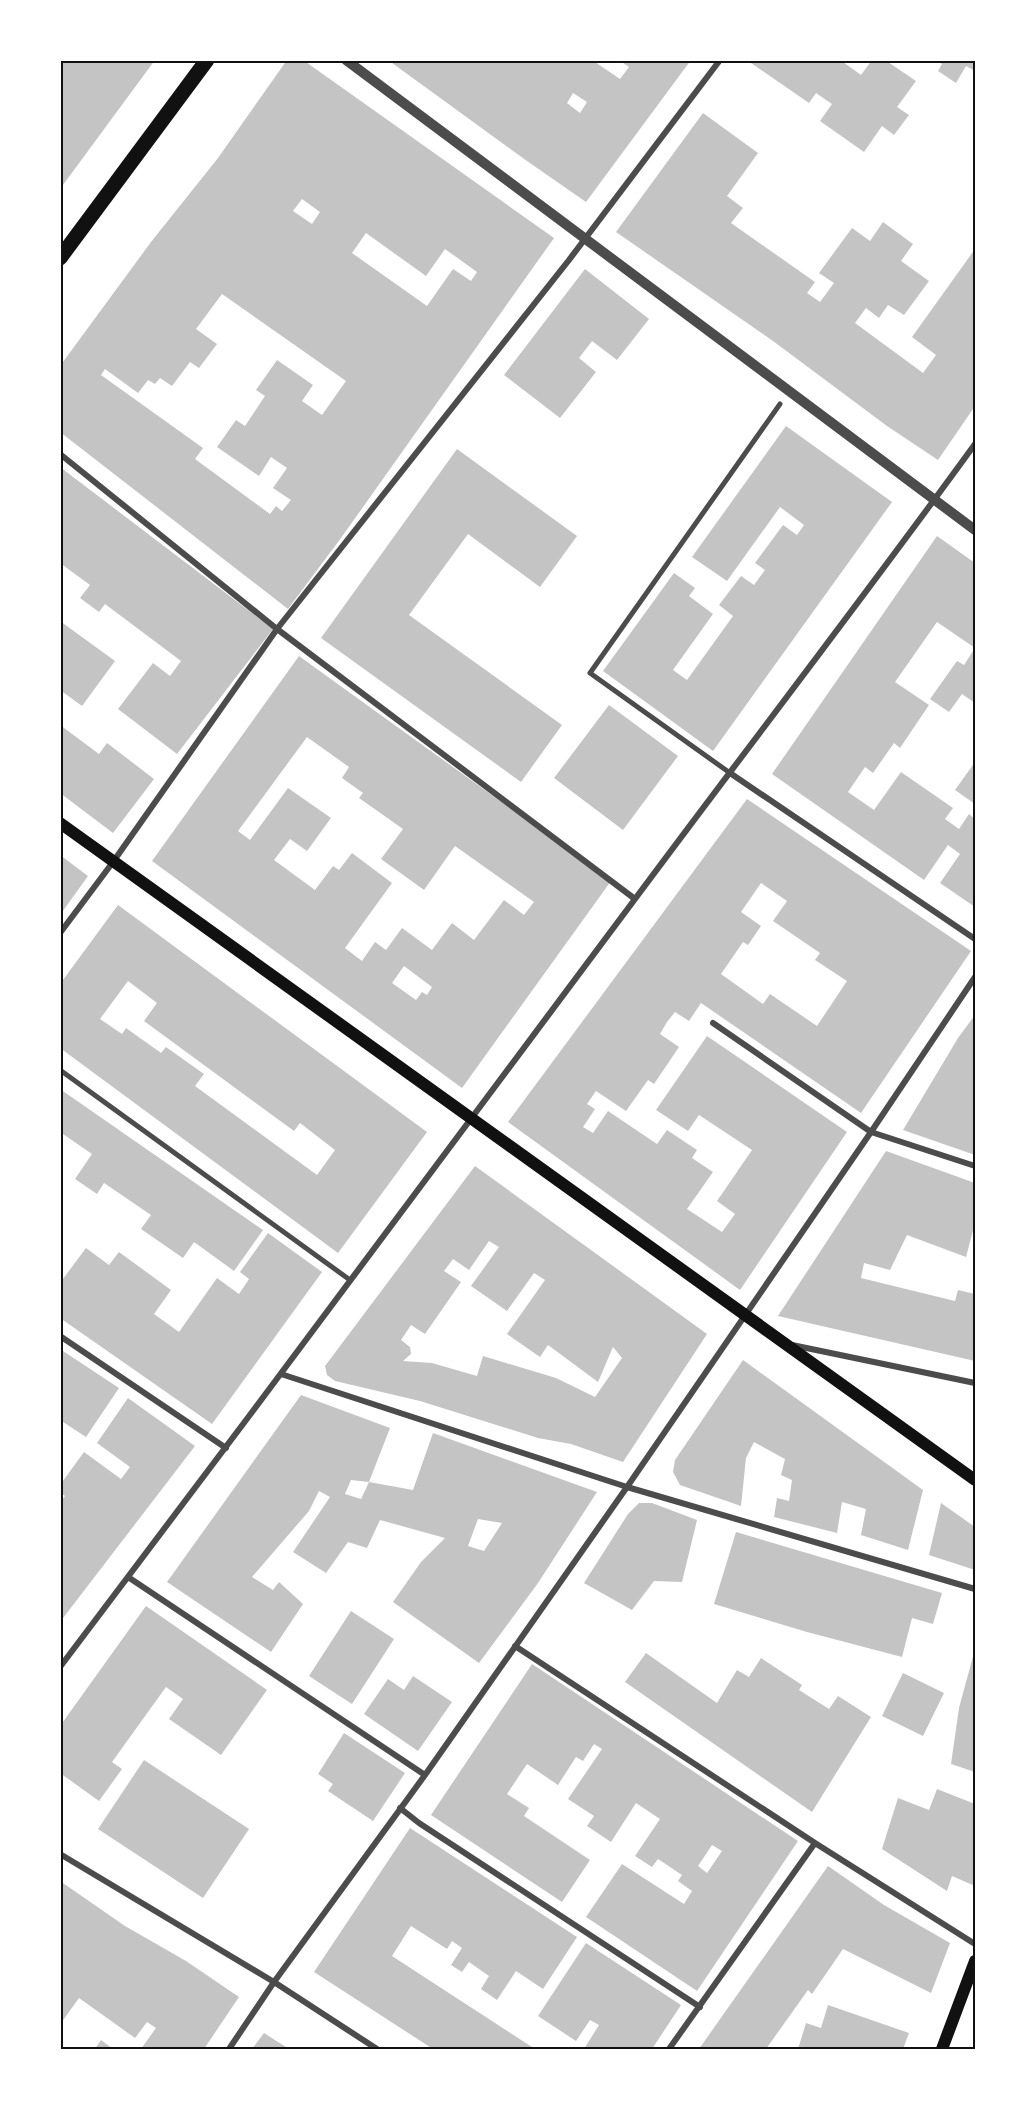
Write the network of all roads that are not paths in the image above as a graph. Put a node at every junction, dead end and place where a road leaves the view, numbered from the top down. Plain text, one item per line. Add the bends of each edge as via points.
1 (207, 60) edge
2 (346, 60) edge
3 (720, 60) edge
4 (584, 238) junction
5 (60, 258) edge
6 (780, 405) dead end
7 (975, 444) edge
8 (60, 454) edge
9 (934, 500) junction
10 (975, 530) edge
11 (277, 629) junction
12 (730, 772) junction
13 (60, 824) edge
14 (113, 862) junction
15 (635, 899) junction
16 (60, 933) edge
17 (975, 939) edge
18 (975, 977) edge
19 (714, 1023) dead end
20 (60, 1070) edge
21 (473, 1120) junction
22 (871, 1132) junction
23 (975, 1166) edge
24 (350, 1280) junction
25 (744, 1314) junction
26 (60, 1336) edge
27 (786, 1344) junction
28 (281, 1374) junction
29 (975, 1383) edge
30 (226, 1448) junction
31 (975, 1480) edge
32 (627, 1487) junction
33 (128, 1577) junction
34 (975, 1589) edge
35 (516, 1646) junction
36 (60, 1667) edge
37 (424, 1775) junction
38 (400, 1808) junction
39 (815, 1843) junction
40 (60, 1854) edge
41 (975, 1944) edge
42 (975, 1961) edge
43 (274, 1982) junction
44 (700, 2007) junction
45 (229, 2049) edge
46 (378, 2049) edge
47 (669, 2049) edge
48 (942, 2049) edge

1 - 5 main road
2 - 4 street
3 - 4 street
4 - 9 street
4 - 11 street
6 - 12 street via 590,673
7 - 9 street
8 - 11 street
9 - 10 street
9 - 12 street
11 - 14 street
11 - 15 street
12 - 15 street
12 - 17 street
13 - 14 main road
14 - 16 street
14 - 21 main road
15 - 21 street
18 - 22 street
19 - 22 street
20 - 24 street
21 - 24 street
21 - 25 main road
22 - 23 street
22 - 25 street
24 - 28 street
25 - 27 main road
25 - 32 street
26 - 30 street
27 - 29 street
27 - 31 main road
28 - 30 street
28 - 32 street
30 - 33 street
32 - 34 street
32 - 35 street
33 - 36 street
33 - 37 street
35 - 37 street
35 - 39 street
37 - 38 street
38 - 43 street
38 - 44 street
39 - 41 street
39 - 44 street
40 - 43 street
42 - 48 main road
43 - 45 street
43 - 46 street
44 - 47 street

